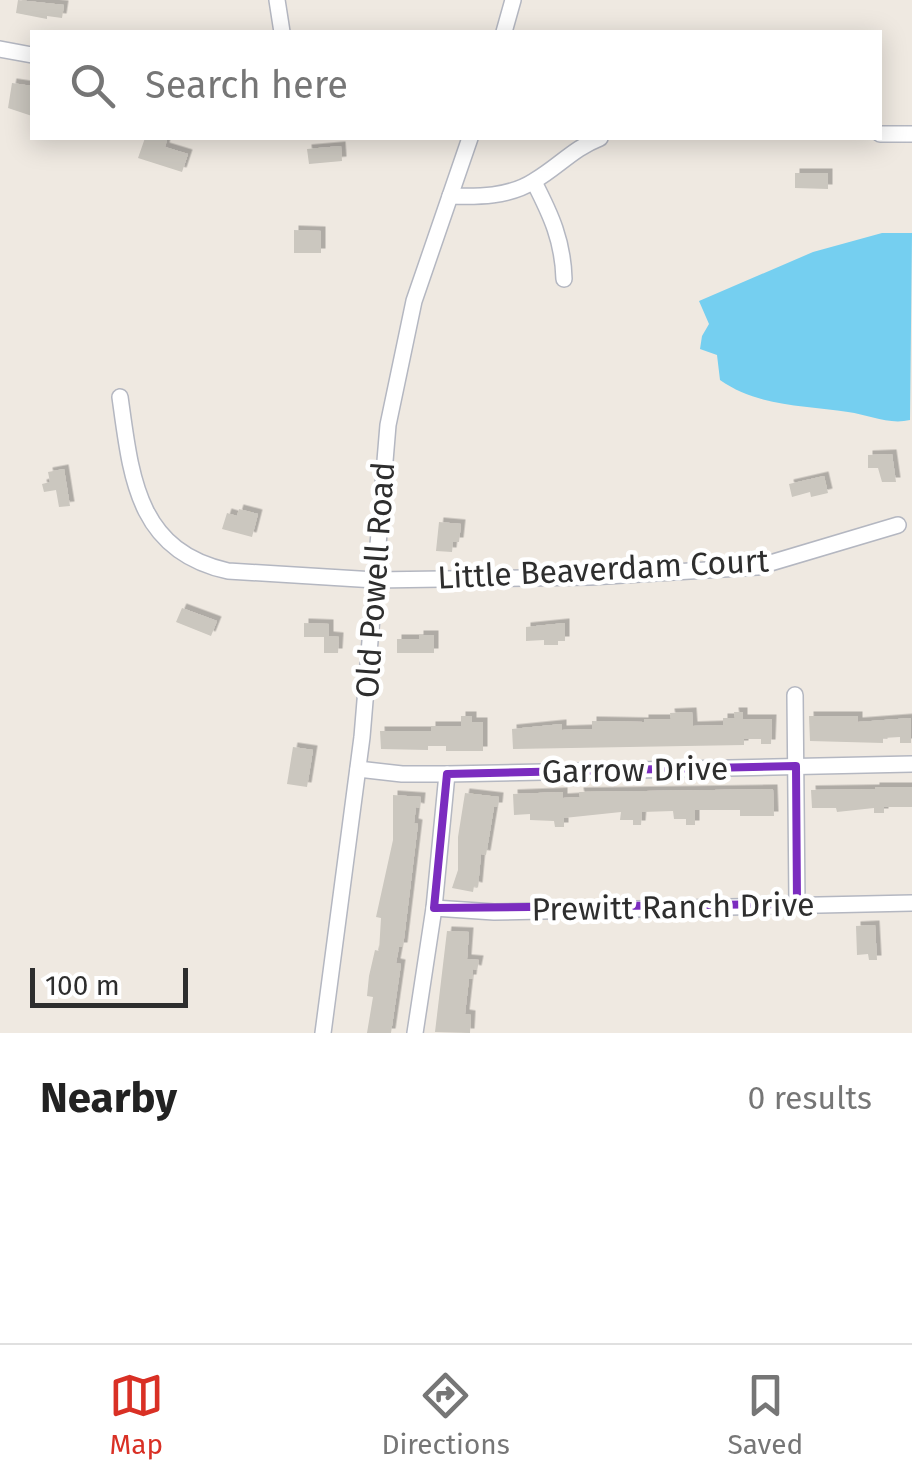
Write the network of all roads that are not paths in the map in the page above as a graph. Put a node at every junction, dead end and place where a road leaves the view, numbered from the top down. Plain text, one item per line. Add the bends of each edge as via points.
1 (278, 0) edge
2 (513, 0) edge
3 (282, 30) edge
4 (505, 30) edge
5 (0, 49) edge
6 (30, 55) edge
7 (882, 134) edge
8 (912, 134) edge
9 (469, 140) edge
10 (595, 140) edge
11 (534, 182) junction
12 (450, 196) junction
13 (564, 279) dead end
14 (120, 397) dead end
15 (898, 525) dead end
16 (376, 580) junction
17 (796, 694) dead end
18 (912, 764) edge
19 (796, 766) junction
20 (358, 769) junction
21 (447, 774) junction
22 (912, 903) edge
23 (797, 904) junction
24 (434, 908) junction
25 (323, 1033) edge
26 (416, 1033) edge

1 - 3 street
2 - 4 street
5 - 6 street
7 - 8 street
9 - 12 street, Old Powell Road
10 - 11 street
11 - 12 street via 493,196
11 - 13 street via 556,225
12 - 16 street, Old Powell Road via 414,301 394,389
14 - 16 street, Little Beaverdam Court via 143,510 187,556 228,571
15 - 16 street, Little Beaverdam Court via 757,567
16 - 20 street, Old Powell Road
17 - 19 street
18 - 19 street, Garrow Drive
19 - 21 street, Garrow Drive
19 - 23 street
20 - 21 street, Garrow Drive
20 - 25 street, Old Powell Road
21 - 24 street
22 - 23 street, Prewitt Ranch Drive
23 - 24 street, Prewitt Ranch Drive
24 - 26 street

